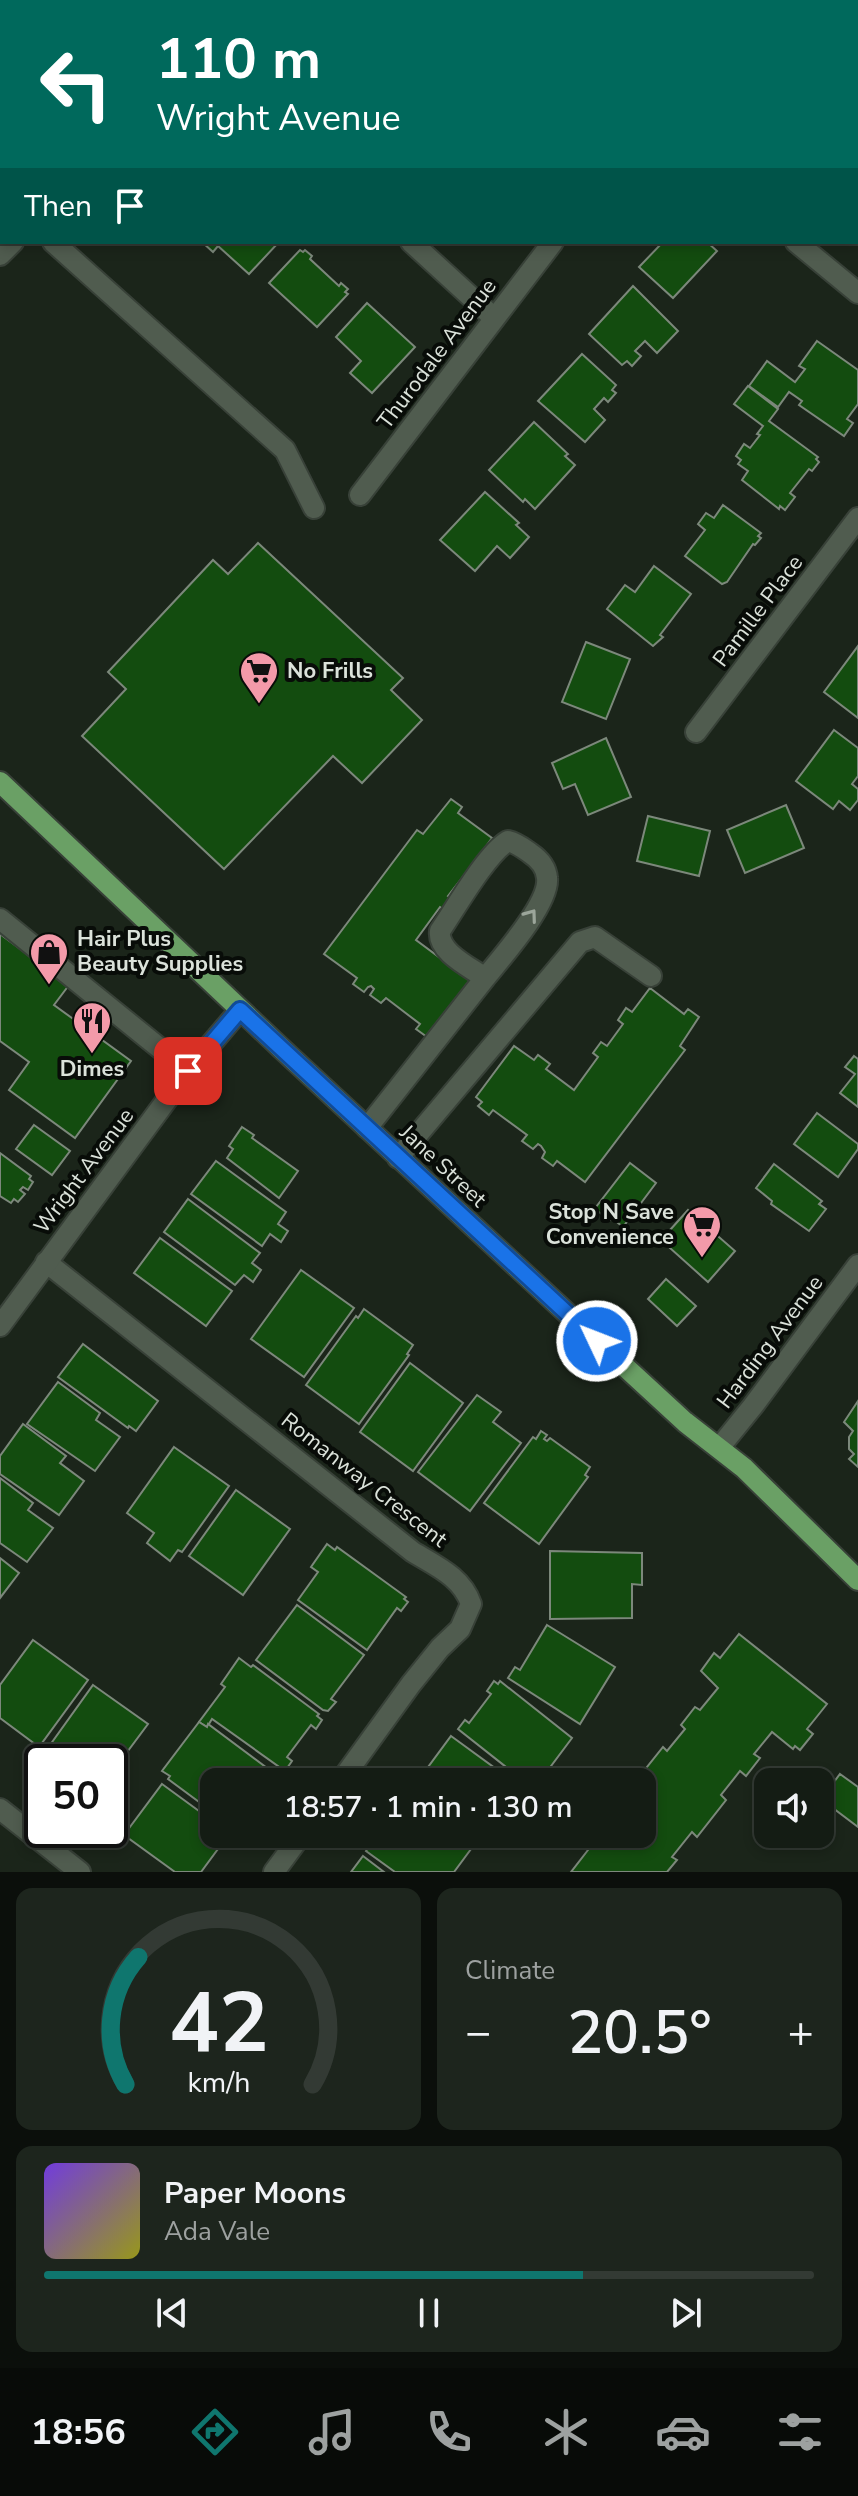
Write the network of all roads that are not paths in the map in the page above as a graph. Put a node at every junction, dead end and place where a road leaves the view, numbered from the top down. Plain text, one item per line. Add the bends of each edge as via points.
1 (55, 244) edge
2 (413, 244) edge
3 (551, 244) edge
4 (798, 244) edge
5 (858, 293) edge
6 (494, 318) junction
7 (360, 495) dead end
8 (314, 508) dead end
9 (858, 518) edge
10 (696, 732) dead end
11 (0, 782) edge
12 (0, 919) edge
13 (651, 976) dead end
14 (485, 978) junction
15 (240, 1010) junction
16 (188, 1071) junction
17 (367, 1128) junction
18 (398, 1158) junction
19 (46, 1262) junction
20 (858, 1265) edge
21 (0, 1326) edge
22 (719, 1448) junction
23 (858, 1580) edge
24 (350, 1768) edge
25 (0, 1809) edge
26 (292, 1848) edge
27 (80, 1872) edge
28 (274, 1872) edge

1 - 8 street via 285,450
2 - 6 street
3 - 6 street, Thurodale Avenue
4 - 5 street
6 - 7 street, Thurodale Avenue
9 - 10 street, Pamille Place
11 - 15 main road, Jane Street
12 - 16 street
13 - 18 street via 595,937 580,942
14 -> 14 street via 547,887 544,865 515,842 503,844 486,864 440,931 442,944
14 - 17 street
15 - 16 street, Wright Avenue
15 - 17 main road, Jane Street
16 - 19 street, Wright Avenue
17 - 18 main road, Jane Street
18 - 22 main road, Jane Street
19 - 21 street, Wright Avenue
19 - 24 street, Romanway Crescent via 466,1590 471,1604 460,1629 411,1684
20 - 22 street, Harding Avenue
22 - 23 main road, Jane Street
25 - 27 street
26 - 28 street

